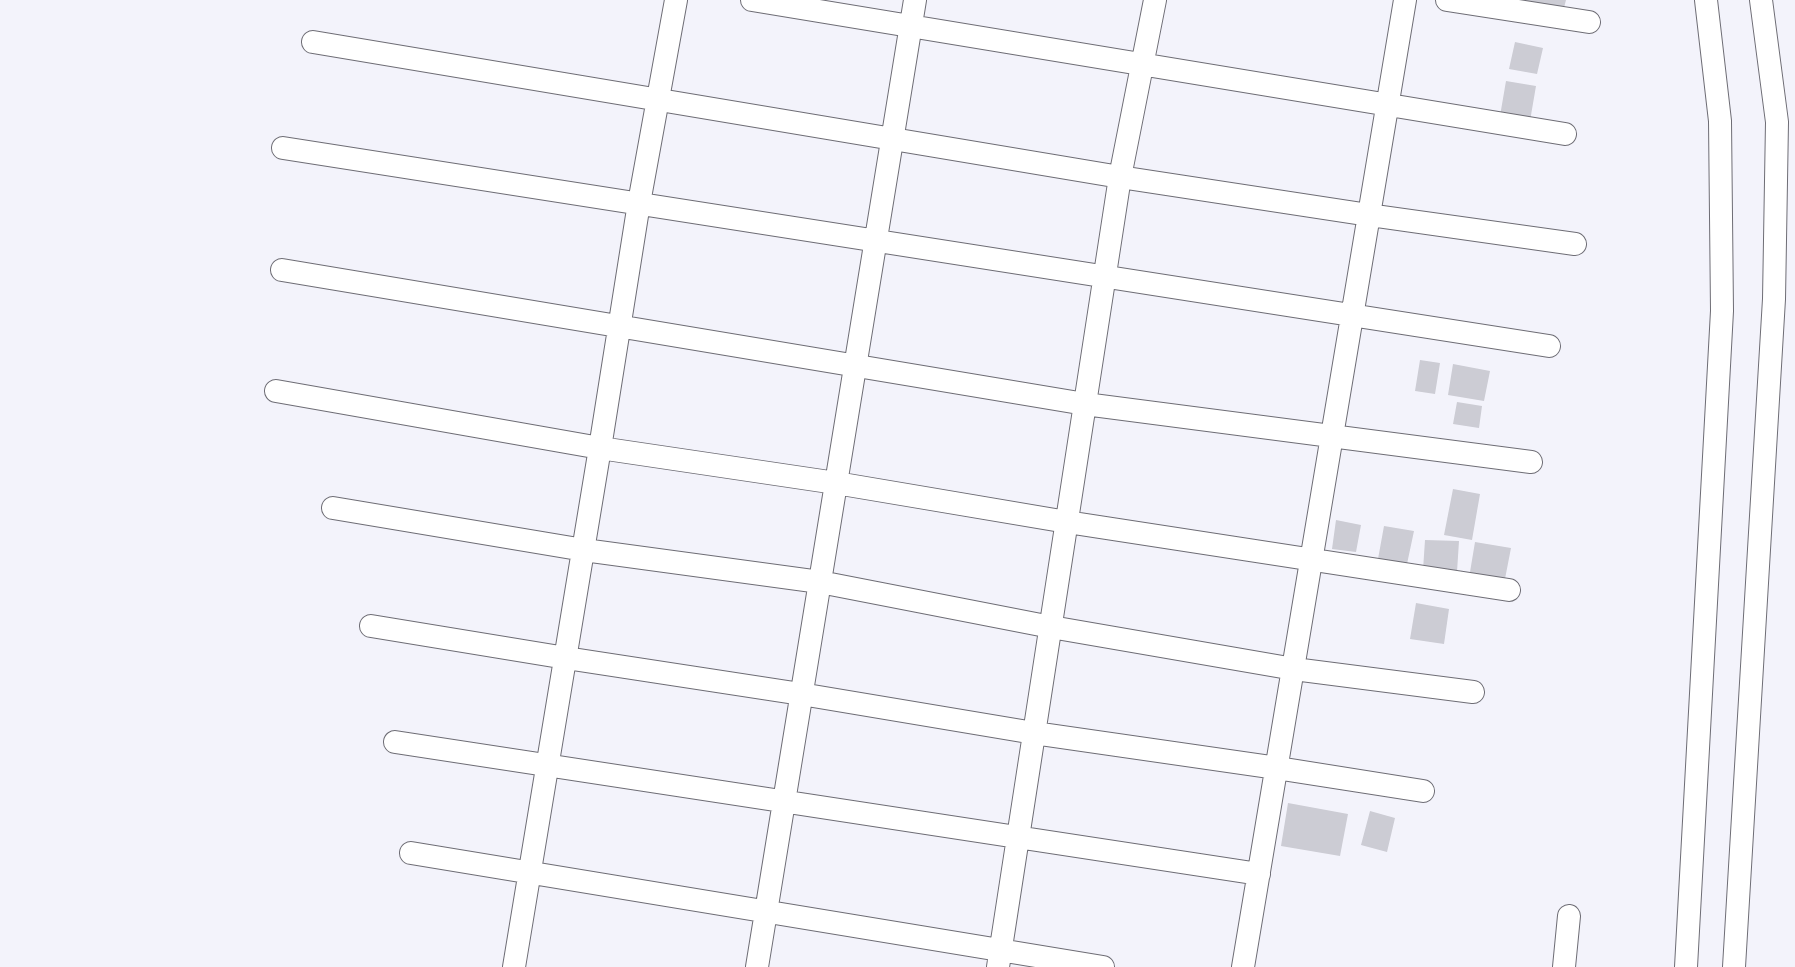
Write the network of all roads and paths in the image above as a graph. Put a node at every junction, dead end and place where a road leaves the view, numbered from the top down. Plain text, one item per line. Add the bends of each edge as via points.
1 (676, 0) edge
2 (752, 0) edge
3 (915, 0) edge
4 (1156, 0) edge
5 (1405, 0) edge
6 (1447, 0) edge
7 (1706, 0) edge
8 (1761, 0) edge
9 (1589, 22) dead end
10 (911, 26) junction
11 (314, 42) dead end
12 (1142, 64) junction
13 (658, 100) junction
14 (1388, 105) junction
15 (1565, 134) dead end
16 (892, 138) junction
17 (283, 148) dead end
18 (1120, 177) junction
19 (639, 204) junction
20 (1369, 215) junction
21 (876, 241) junction
22 (1575, 244) dead end
23 (282, 270) dead end
24 (1105, 276) junction
25 (1353, 315) junction
26 (620, 326) junction
27 (1549, 346) dead end
28 (855, 366) junction
29 (276, 391) dead end
30 (1085, 404) junction
31 (1332, 437) junction
32 (600, 448) junction
33 (1531, 462) dead end
34 (836, 483) junction
35 (333, 508) dead end
36 (1067, 522) junction
37 (584, 550) junction
38 (1312, 559) junction
39 (820, 582) junction
40 (1509, 590) dead end
41 (371, 626) dead end
42 (1051, 626) junction
43 (566, 658) junction
44 (1294, 669) junction
45 (1473, 692) dead end
46 (801, 694) junction
47 (1034, 733) junction
48 (395, 742) dead end
49 (548, 765) junction
50 (1277, 768) junction
51 (1423, 791) dead end
52 (784, 801) junction
53 (1018, 837) junction
54 (411, 852) dead end
55 (530, 872) junction
56 (1259, 874) junction
57 (766, 911) junction
58 (1569, 916) dead end
59 (999, 959) edge
60 (514, 967) edge
61 (757, 967) edge
62 (1103, 967) edge
63 (1243, 967) edge
64 (1564, 967) edge
65 (1686, 967) edge
66 (1734, 967) edge

1 - 13 main road
2 - 10 main road
3 - 10 main road
4 - 12 main road
5 - 14 main road
6 - 9 main road
7 - 65 main road via 1720,121 1722,311
8 - 66 main road via 1777,122 1774,299
10 - 12 main road
10 - 16 main road
11 - 13 main road
12 - 14 main road
12 - 18 main road
13 - 16 main road
13 - 19 main road
14 - 15 main road
14 - 20 main road
16 - 18 main road
16 - 21 main road
17 - 19 main road
18 - 20 main road
18 - 24 main road
19 - 21 main road
19 - 26 main road
20 - 22 main road
20 - 25 main road
21 - 24 main road
21 - 28 main road
23 - 26 main road
24 - 25 main road
24 - 30 main road
25 - 27 main road
25 - 31 main road
26 - 28 main road
26 - 32 main road
28 - 30 main road
28 - 34 main road
29 - 32 main road
30 - 31 main road
30 - 36 main road
31 - 33 main road
31 - 38 main road
32 - 34 main road
32 - 37 main road
34 - 36 main road
34 - 39 main road
35 - 37 main road
36 - 38 main road
36 - 42 main road
37 - 39 main road
37 - 43 main road
38 - 40 main road
38 - 44 main road
39 - 42 main road
39 - 46 main road
41 - 43 main road
42 - 44 main road
42 - 47 main road
43 - 46 main road
43 - 49 main road
44 - 45 main road
44 - 50 main road
46 - 47 main road
46 - 52 main road
47 - 50 main road
47 - 53 main road
48 - 49 main road
49 - 52 main road
49 - 55 main road
50 - 51 main road
50 - 56 main road
52 - 53 main road
52 - 57 main road
53 - 56 main road
53 - 59 main road
54 - 55 main road
55 - 57 main road
55 - 60 main road
56 - 63 main road
57 - 59 main road
57 - 61 main road
58 - 64 main road
59 - 62 main road

